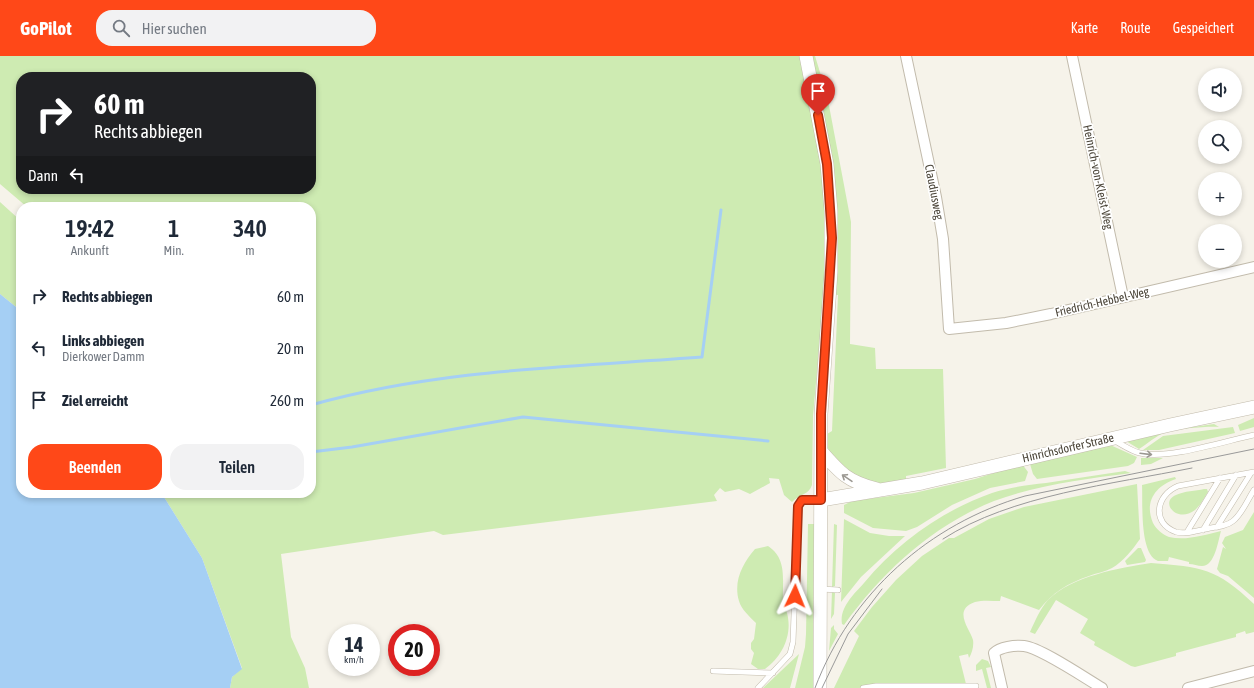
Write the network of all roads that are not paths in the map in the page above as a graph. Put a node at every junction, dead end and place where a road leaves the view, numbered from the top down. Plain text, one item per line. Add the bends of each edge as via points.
1 (806, 56) edge
2 (906, 56) edge
3 (1072, 56) edge
4 (1254, 267) edge
5 (1124, 297) junction
6 (949, 329) joint
7 (1254, 407) edge
8 (1254, 435) edge
9 (1110, 439) junction
10 (821, 451) junction
11 (1252, 472) edge
12 (1236, 476) junction
13 (1220, 478) junction
14 (883, 490) junction
15 (1254, 490) edge
16 (821, 500) junction
17 (1217, 527) junction
18 (1203, 530) junction
19 (1187, 532) junction
20 (821, 589) junction
21 (838, 590) dead end
22 (713, 671) dead end
23 (1254, 671) edge
24 (772, 673) junction
25 (976, 686) dead end
26 (758, 688) edge
27 (820, 688) edge
28 (863, 688) edge
29 (1002, 688) edge
30 (1102, 688) edge
31 (1188, 688) edge

1 - 10 street via 827,164 832,211
2 - 6 street, Claudiusweg via 938,204
3 - 5 street, Heinrich-von-Kleist-Weg
4 - 5 street, Friedrich-Hebbel-Weg
5 - 6 street, Friedrich-Hebbel-Weg via 1006,323
7 - 9 street, Hinrichsdorfer Straße
9 -> 8 lane via 1138,453 1151,455 1178,452
9 - 14 street, Hinrichsdorfer Straße
14 -> 10 street, Hinrichsdorfer Straße via 856,483 838,471
10 - 16 street
11 - 12 lane
11 - 17 lane
12 - 13 lane
12 - 18 lane
13 - 19 lane
13 - 19 lane via 1178,486 1168,490 1162,498 1159,509 1162,519 1168,527 1177,532
14 - 16 street, Hinrichsdorfer Straße
15 - 17 lane via 1235,520
16 - 20 street
16 - 24 lane via 802,500 798,506 794,642 790,654
17 - 18 lane
18 - 19 lane
20 - 21 lane
20 - 27 street
22 - 24 lane
23 - 31 street
24 - 26 lane
25 - 28 lane
29 - 30 street via 994,653 1001,649 1024,646 1040,652

